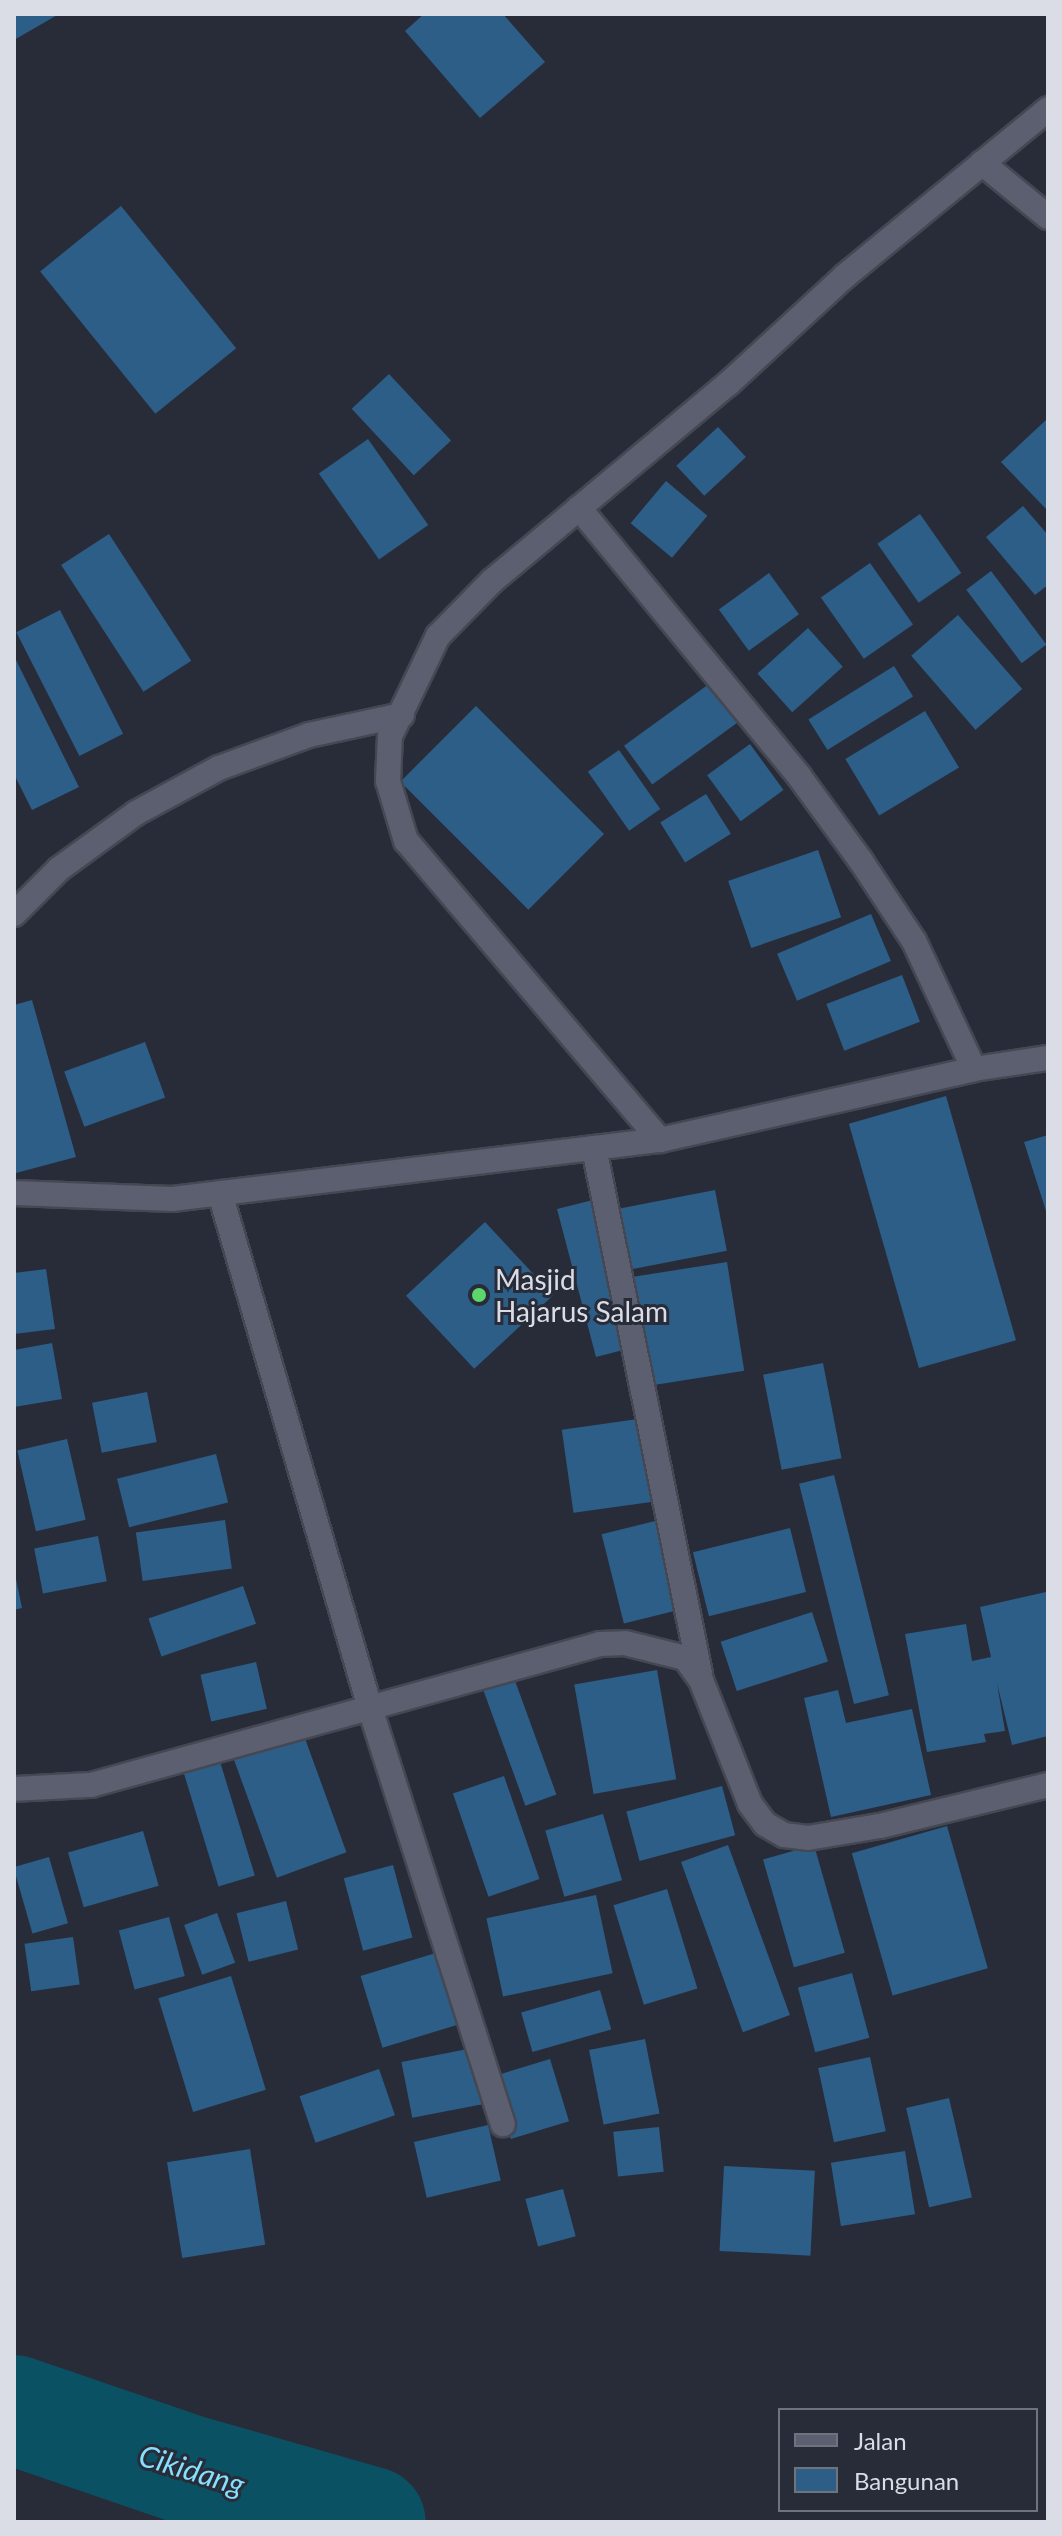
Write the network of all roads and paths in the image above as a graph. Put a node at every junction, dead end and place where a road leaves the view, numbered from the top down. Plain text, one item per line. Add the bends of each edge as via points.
1 (1048, 109) edge
2 (982, 163) junction
3 (1048, 217) edge
4 (579, 508) junction
5 (402, 715) junction
6 (14, 914) edge
7 (1048, 1058) edge
8 (974, 1069) junction
9 (660, 1140) junction
10 (594, 1148) junction
11 (14, 1193) edge
12 (220, 1193) junction
13 (701, 1680) junction
14 (370, 1708) junction
15 (1048, 1785) edge
16 (14, 1789) edge
17 (503, 2124) dead end

1 - 2 street
2 - 3 street
2 - 4 street
4 - 5 street via 492,581 438,636
4 - 8 street via 799,776 861,861 914,941
5 - 6 street via 309,735 219,768 136,813 59,869
5 - 9 street via 390,736 388,781 406,841
7 - 8 street
8 - 9 street
9 - 10 street
10 - 12 street
10 - 13 street
11 - 12 street via 172,1199
12 - 14 street
13 - 14 street via 685,1658 668,1651 600,1644
13 - 15 street via 750,1804 765,1824 784,1835 808,1838 880,1826
14 - 16 street via 91,1785
14 - 17 street

